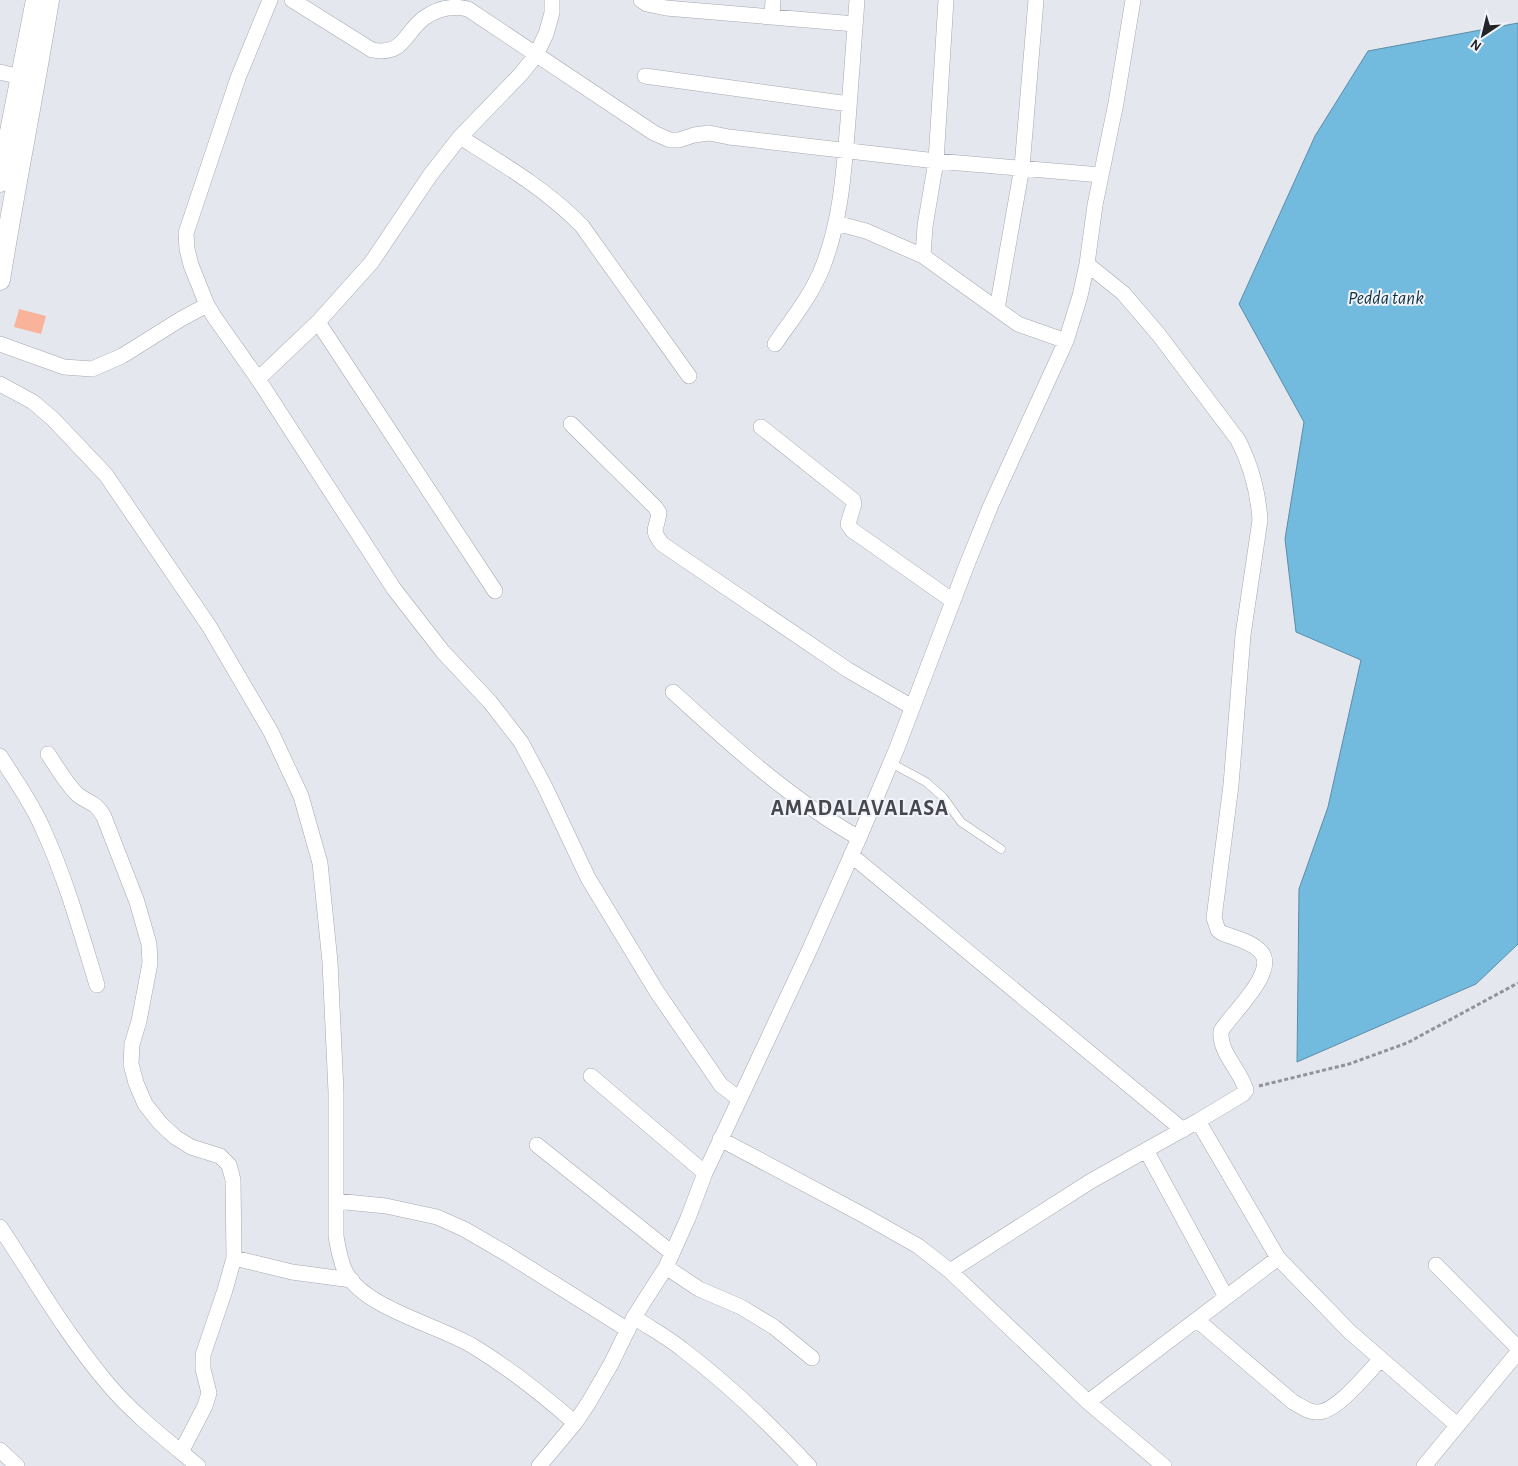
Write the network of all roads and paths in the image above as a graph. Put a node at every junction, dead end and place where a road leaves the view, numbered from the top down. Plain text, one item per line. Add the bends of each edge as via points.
1 (36, 0) edge
2 (49, 0) edge
3 (270, 0) edge
4 (292, 0) edge
5 (552, 0) edge
6 (641, 0) edge
7 (772, 0) edge
8 (857, 0) edge
9 (946, 0) edge
10 (1036, 0) edge
11 (1133, 0) edge
12 (772, 17) junction
13 (855, 24) junction
14 (536, 55) junction
15 (0, 72) edge
16 (645, 76) dead end
17 (20, 78) junction
18 (849, 104) junction
19 (460, 137) junction
20 (3, 151) edge
21 (845, 151) junction
22 (936, 161) junction
23 (1022, 168) junction
24 (1101, 175) junction
25 (0, 182) edge
26 (836, 223) junction
27 (923, 256) junction
28 (1087, 264) junction
29 (0, 280) edge
30 (207, 305) junction
31 (997, 309) junction
32 (318, 322) junction
33 (1066, 341) junction
34 (0, 344) edge
35 (775, 344) dead end
36 (689, 376) dead end
37 (258, 380) junction
38 (0, 384) edge
39 (572, 424) dead end
40 (761, 427) dead end
41 (494, 591) dead end
42 (953, 601) junction
43 (673, 692) dead end
44 (912, 708) junction
45 (48, 754) dead end
46 (0, 756) edge
47 (891, 763) junction
48 (858, 838) junction
49 (1000, 849) dead end
50 (851, 855) junction
51 (1518, 983) edge
52 (97, 985) dead end
53 (590, 1076) dead end
54 (1246, 1090) junction
55 (739, 1099) junction
56 (1198, 1121) junction
57 (1183, 1130) junction
58 (720, 1139) junction
59 (537, 1145) dead end
60 (1146, 1150) junction
61 (705, 1173) junction
62 (336, 1201) junction
63 (0, 1227) edge
64 (672, 1253) junction
65 (234, 1258) junction
66 (1278, 1258) junction
67 (1436, 1265) dead end
68 (666, 1267) junction
69 (950, 1271) junction
70 (352, 1280) junction
71 (1226, 1297) junction
72 (1197, 1320) junction
73 (631, 1324) junction
74 (1518, 1348) edge
75 (1518, 1352) edge
76 (812, 1358) dead end
77 (1381, 1359) junction
78 (1088, 1402) junction
79 (575, 1423) junction
80 (1457, 1424) junction
81 (0, 1450) edge
82 (181, 1452) junction
83 (17, 1466) edge
84 (198, 1466) edge
85 (539, 1466) edge
86 (809, 1466) edge
87 (1164, 1466) edge
88 (1424, 1466) edge

1 - 17 main road
2 - 29 main road
3 - 30 street via 238,78 186,233 191,265
4 - 14 street via 372,50 391,50 424,18 448,6 458,6 468,8
5 - 14 street via 546,34
6 - 12 street via 666,8
7 - 12 street
8 - 13 street
9 - 22 street
10 - 23 street
11 - 24 street
12 - 13 street
13 - 18 street
14 - 19 street
14 - 21 street via 654,133 670,140 709,133
15 - 17 street
16 - 18 street
17 - 20 main road
18 - 21 street
19 - 32 street via 371,263
19 - 36 street via 527,179 582,226
20 - 25 main road
21 - 22 street
21 - 26 street
22 - 23 street
22 - 27 street
23 - 24 street
23 - 31 street
24 - 28 street
26 - 27 street via 866,231
26 - 35 street via 810,294
27 - 31 street
28 - 33 street
28 - 54 street via 1130,300 1217,411 1247,458 1259,504 1260,520 1242,635 1231,785 1214,918 1218,930 1255,946 1265,957 1264,969 1255,987 1221,1032 1223,1046
30 - 34 street via 122,356 92,369 64,367
30 - 37 street
31 - 33 street via 1018,324
32 - 37 street
32 - 41 street
33 - 42 street via 991,505
37 - 55 street via 394,589 443,652 490,702 521,742 588,878 657,992 720,1085
38 - 62 street via 32,402 53,419 106,475 209,626 271,732 301,796 320,863 330,962 336,1092
39 - 44 street via 660,513 654,528 662,544 848,670
40 - 42 street via 853,500 848,519 852,530
42 - 44 street
43 - 48 street via 788,791
44 - 47 street
45 - 65 street via 72,789 99,808 137,902 149,944 150,963 132,1044 131,1064 136,1083 145,1104 175,1137 220,1156 229,1164
46 - 52 street via 43,828
47 - 48 street
47 - 49 lane via 926,782 961,822
48 - 50 street
50 - 55 street
50 - 57 street
51 - 54 path via 1407,1043 1349,1064
53 - 61 street
54 - 56 street
55 - 58 street
56 - 57 street
56 - 66 street
57 - 60 street
58 - 61 street
58 - 69 street via 918,1246
59 - 64 street
60 - 69 street via 1091,1181
60 - 71 street
61 - 64 street
62 - 70 street via 336,1236 340,1256
62 - 73 street via 386,1206 437,1217 464,1229
63 - 82 street via 81,1349 109,1385
64 - 68 street
65 - 70 street via 292,1272
65 - 82 street via 203,1355 209,1393
66 - 71 street
66 - 77 street
67 - 74 street
68 - 73 street
68 - 76 street via 699,1289 741,1306 774,1327
69 - 78 street
70 - 79 street via 369,1296 390,1308 469,1344 538,1391
71 - 72 street
72 - 77 street via 1293,1402 1317,1413 1327,1411 1342,1399
72 - 78 street
73 - 79 street
73 - 86 street via 681,1348 738,1395
75 - 80 street
77 - 80 street
78 - 87 street
79 - 85 street
80 - 88 street
81 - 83 street
82 - 84 street

